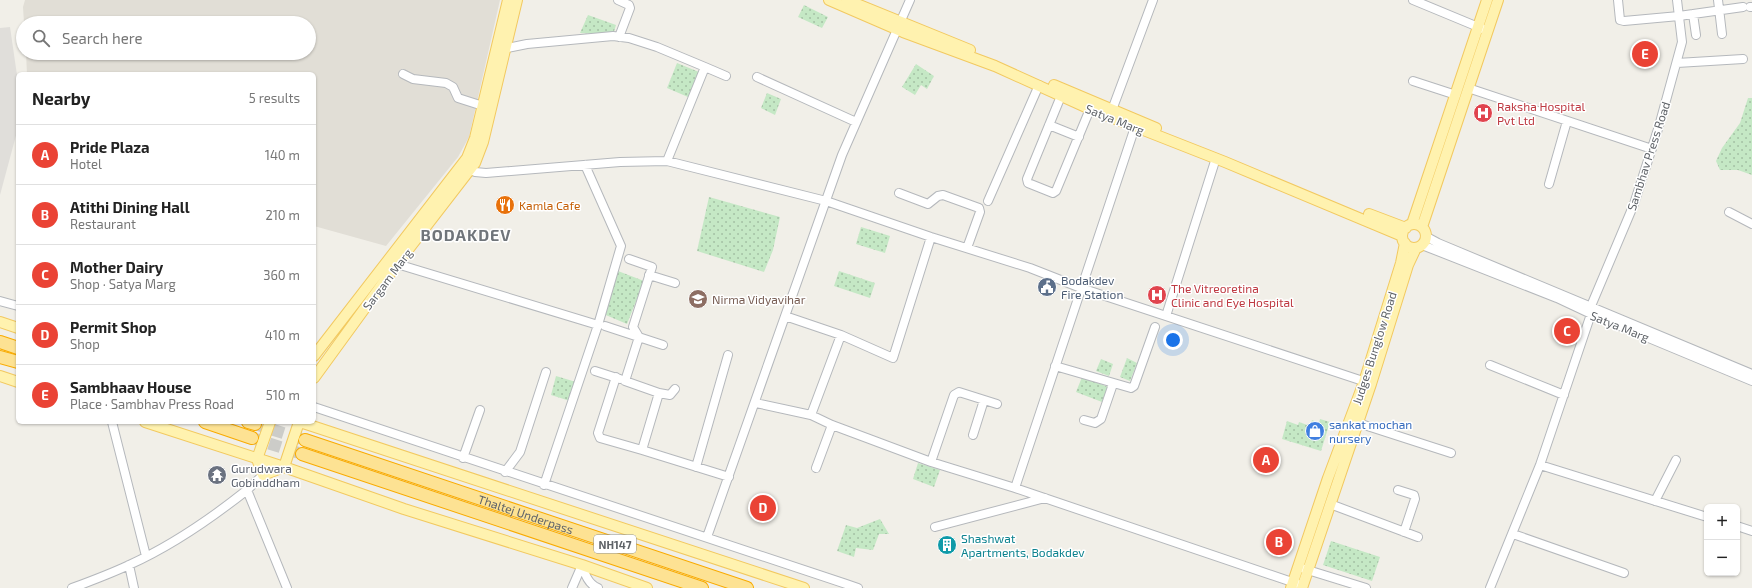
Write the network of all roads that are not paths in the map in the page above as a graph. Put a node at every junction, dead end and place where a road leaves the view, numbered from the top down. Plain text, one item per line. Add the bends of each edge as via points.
1 (508, 0) edge
2 (517, 0) edge
3 (618, 0) edge
4 (829, 0) edge
5 (847, 0) edge
6 (910, 0) edge
7 (1153, 0) edge
8 (1413, 0) edge
9 (1487, 0) edge
10 (1498, 0) edge
11 (1618, 0) edge
12 (1677, 0) edge
13 (1718, 0) edge
14 (1748, 7) edge
15 (1720, 11) junction
16 (1693, 14) junction
17 (1679, 16) junction
18 (898, 25) junction
19 (1483, 29) junction
20 (1722, 34) dead end
21 (1696, 35) dead end
22 (619, 37) junction
23 (507, 48) junction
24 (1743, 59) dead end
25 (1676, 63) junction
26 (705, 67) junction
27 (403, 74) dead end
28 (726, 76) dead end
29 (757, 77) dead end
30 (1413, 81) dead end
31 (1039, 85) junction
32 (1468, 88) junction
33 (1456, 95) junction
34 (1061, 96) junction
35 (483, 106) junction
36 (1090, 110) junction
37 (1112, 110) junction
38 (1567, 121) junction
39 (856, 122) junction
40 (1137, 124) junction
41 (1049, 125) junction
42 (1079, 137) junction
43 (1652, 149) junction
44 (1216, 158) junction
45 (667, 161) junction
46 (585, 165) junction
47 (465, 168) junction
48 (1286, 184) junction
49 (1549, 184) dead end
50 (899, 193) dead end
51 (826, 201) junction
52 (988, 201) dead end
53 (1729, 212) dead end
54 (1752, 224) edge
55 (1414, 236) junction
56 (931, 237) junction
57 (967, 248) junction
58 (629, 258) dead end
59 (394, 260) junction
60 (649, 275) junction
61 (675, 283) dead end
62 (1081, 288) junction
63 (0, 301) edge
64 (16, 305) edge
65 (1591, 310) junction
66 (785, 316) junction
67 (1166, 316) junction
68 (0, 322) edge
69 (602, 326) junction
70 (16, 327) edge
71 (1155, 327) dead end
72 (841, 335) junction
73 (639, 337) junction
74 (0, 342) edge
75 (663, 345) dead end
76 (16, 347) edge
77 (316, 354) edge
78 (728, 355) dead end
79 (0, 357) edge
80 (16, 361) edge
81 (1490, 365) dead end
82 (1055, 366) junction
83 (595, 370) dead end
84 (546, 372) dead end
85 (1752, 374) edge
86 (316, 375) edge
87 (0, 376) edge
88 (616, 378) junction
89 (625, 380) junction
90 (1752, 380) edge
91 (16, 381) edge
92 (1368, 383) junction
93 (1113, 384) junction
94 (675, 389) dead end
95 (659, 393) junction
96 (1564, 395) junction
97 (984, 400) junction
98 (756, 403) junction
99 (997, 404) dead end
100 (316, 408) edge
101 (480, 410) dead end
102 (811, 415) junction
103 (1084, 420) dead end
104 (1358, 423) junction
105 (113, 424) edge
106 (151, 424) edge
107 (211, 424) edge
108 (269, 424) edge
109 (298, 424) edge
110 (305, 424) edge
111 (832, 425) junction
112 (973, 435) dead end
113 (252, 438) tunnel mouth
114 (305, 440) tunnel mouth
115 (642, 450) junction
116 (1451, 453) dead end
117 (302, 454) tunnel mouth
118 (463, 458) junction
119 (258, 459) junction
120 (1676, 460) dead end
121 (931, 462) junction
122 (1540, 465) junction
123 (284, 467) junction
124 (696, 467) junction
125 (816, 468) dead end
126 (505, 472) junction
127 (263, 475) junction
128 (729, 477) junction
129 (544, 485) junction
130 (1015, 488) junction
131 (248, 490) junction
132 (1398, 490) dead end
133 (1045, 498) junction
134 (1655, 501) junction
135 (1330, 504) junction
136 (1704, 516) edge
137 (936, 527) dead end
138 (1740, 527) edge
139 (1752, 531) edge
140 (1404, 532) junction
141 (1513, 534) junction
142 (707, 537) junction
143 (1418, 537) dead end
144 (146, 556) junction
145 (129, 565) junction
146 (582, 565) junction
147 (1303, 569) junction
148 (1624, 573) dead end
149 (1297, 586) edge
150 (74, 588) edge
151 (134, 588) edge
152 (287, 588) edge
153 (572, 588) edge
154 (598, 588) edge
155 (647, 588) edge
156 (702, 588) edge
157 (747, 588) edge
158 (804, 588) edge
159 (858, 588) edge
160 (1366, 588) edge
161 (1490, 588) edge

1 - 35 main road, Sargam Marg
2 - 23 main road, Sargam Marg
3 - 22 street via 629,4 630,8
4 - 18 main road, Satya Marg
5 - 18 main road, Satya Marg
6 - 18 street
7 - 37 street
8 - 19 street
9 - 19 main road, Judges Bunglow Road
10 - 19 main road, Judges Bunglow Road
11 - 17 street via 1620,20
12 - 17 street, Sambhav Press Road
13 - 15 street
14 - 15 street
15 - 16 street
15 - 20 street
16 - 17 street
16 - 21 street
17 - 25 street, Sambhav Press Road via 1682,42
18 - 31 main road, Satya Marg
18 - 37 main road, Satya Marg
18 - 39 street
19 - 32 main road, Judges Bunglow Road
19 - 33 main road, Judges Bunglow Road
22 - 23 street via 527,44
22 - 26 street via 657,47
23 - 47 main road, Sargam Marg via 483,142 475,163
24 - 25 street
25 - 43 street, Sambhav Press Road
26 - 28 street
26 - 45 street
27 - 35 street via 446,83 453,87 458,98
29 - 39 street
30 - 33 street
31 - 34 main road, Satya Marg
31 - 52 street
32 - 38 street
32 - 55 main road, Judges Bunglow Road
33 - 55 main road, Judges Bunglow Road
34 - 36 main road, Satya Marg
34 - 41 street
35 - 47 main road, Sargam Marg
36 - 40 main road, Satya Marg
36 - 42 street
37 - 40 main road, Satya Marg
38 - 43 street
38 - 49 street
39 - 51 street
40 - 44 main road, Satya Marg
40 - 48 main road, Satya Marg
40 - 62 street
41 - 42 street
41 - 42 street via 1027,179 1028,183 1053,193 1056,191
43 - 65 street, Sambhav Press Road via 1634,204
44 - 48 main road, Satya Marg
44 - 67 street
45 - 46 street
45 - 51 street
46 - 47 street via 486,172
46 - 69 street via 621,246
47 - 59 main road, Sargam Marg
48 - 55 main road, Satya Marg
50 - 57 street via 928,204 942,195 979,208 980,212
51 - 56 street
51 - 66 street
53 - 54 street
55 - 65 street, Satya Marg via 1438,243
55 - 92 main road, Judges Bunglow Road via 1408,265
56 - 57 street
56 - 72 street via 894,358
57 - 62 street
58 - 60 street via 652,266
59 - 69 street
59 - 77 main road, Sargam Marg
59 - 86 main road, Sargam Marg
60 - 61 street
60 - 73 street via 633,327
62 - 67 street
62 - 82 street
63 - 64 street
65 - 85 street, Satya Marg
65 - 90 street, Satya Marg
65 - 96 street, Sambhav Press Road
66 - 72 street
66 - 98 street
67 - 92 street
68 - 70 main road
69 - 73 street
69 - 129 street
71 - 93 street via 1134,386 1128,388
72 - 102 street
73 - 75 street
73 - 89 street
74 - 76 highway
78 - 124 street
79 - 80 highway
81 - 96 street
82 - 93 street
82 - 130 street
83 - 88 street
84 - 126 street via 520,452
87 - 91 main road
88 - 89 street
88 - 115 street via 598,433 600,438
89 - 95 street
92 - 104 main road, Judges Bunglow Road
92 - 147 main road, Judges Bunglow Road via 1328,478
93 - 103 street via 1101,419 1095,423
94 - 95 street via 670,395
95 - 115 street
96 - 122 street, Sambhav Press Road
97 - 99 street
97 - 112 street
97 - 121 street via 959,392 954,395
98 - 102 street
98 - 128 street
100 - 118 street
101 - 118 street
102 - 111 street
104 - 116 street
104 - 135 main road, Judges Bunglow Road
105 - 144 street
106 - 119 main road
107 - 113 highway
108 - 119 main road
109 - 123 main road
110 - 158 main road
111 - 121 street
111 - 125 street
114 - 157 highway, Thaltej Underpass / NH147
115 - 124 street
117 - 156 highway, Thaltej Underpass / NH147
118 - 126 street
119 - 123 main road
119 - 127 main road
120 - 134 street
121 - 130 street
122 - 134 street
122 - 141 street, Sambhav Press Road
123 - 127 main road
123 - 146 main road
124 - 128 street
126 - 129 street
127 - 131 street
128 - 142 street
129 - 142 street
130 - 133 street
131 - 144 street via 224,509
131 - 152 street
132 - 140 street via 1414,495 1415,499
133 - 137 street
133 - 149 street
134 - 136 street
135 - 140 street
135 - 147 main road, Judges Bunglow Road
138 - 139 street
140 - 143 street
141 - 148 street
141 - 161 street, Sambhav Press Road
142 - 159 street
144 - 145 street
145 - 150 street
145 - 151 street
146 - 153 street
146 - 154 street via 586,578
146 - 155 main road
147 - 149 main road, Judges Bunglow Road
147 - 160 street

